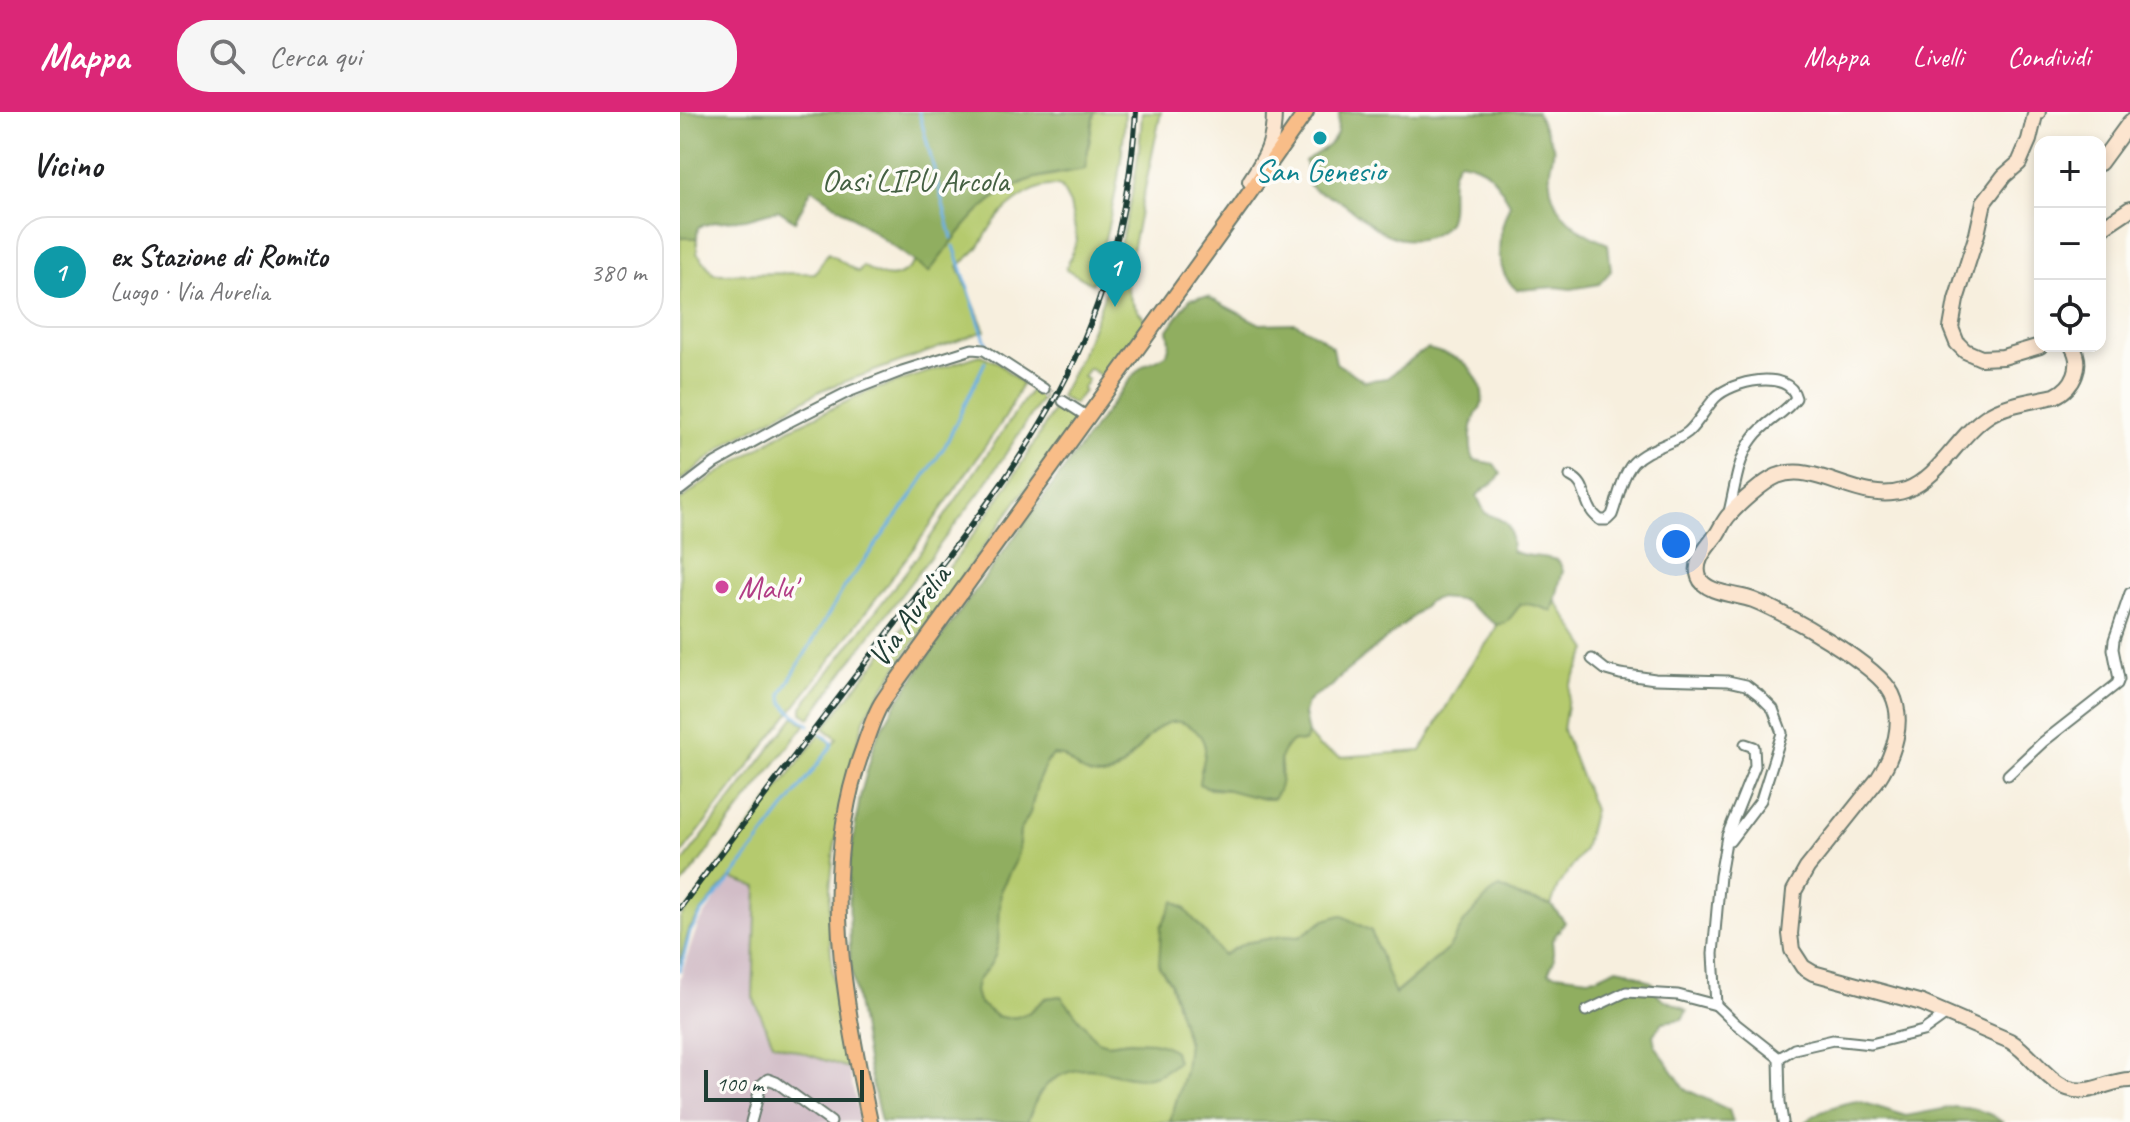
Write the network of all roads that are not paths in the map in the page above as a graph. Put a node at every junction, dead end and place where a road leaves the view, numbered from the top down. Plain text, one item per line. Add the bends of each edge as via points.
1 (1274, 112) edge
2 (2038, 112) edge
3 (1306, 113) edge
4 (2130, 122) edge
5 (2106, 155) edge
6 (2130, 209) edge
7 (1237, 210) junction
8 (2106, 225) edge
9 (2034, 348) edge
10 (984, 350) junction
11 (2076, 352) edge
12 (994, 357) dead end
13 (1044, 389) tunnel mouth
14 (1063, 401) tunnel mouth
15 (1088, 417) junction
16 (1570, 476) dead end
17 (680, 490) edge
18 (1729, 515) junction
19 (2130, 593) edge
20 (1592, 659) dead end
21 (1745, 744) dead end
22 (2008, 775) dead end
23 (1725, 847) junction
24 (1716, 1005) junction
25 (1586, 1011) dead end
26 (1948, 1013) junction
27 (1779, 1058) junction
28 (2130, 1080) edge
29 (751, 1122) edge
30 (831, 1122) edge
31 (870, 1122) edge
32 (1783, 1122) edge

1 - 7 street via 1274,136
2 - 9 street via 2019,163 1984,202 1951,328 1965,351 1981,358
3 - 7 main road, Via Aurelia
4 - 5 street
6 - 8 street
7 - 15 main road, Via Aurelia
10 - 12 street
10 - 13 street
10 - 17 street via 972,349 848,392 715,463
11 - 18 street via 2074,380 2064,391 1995,411 1911,487 1891,493 1863,491 1810,473 1786,473 1772,478
14 - 15 street
15 - 31 main road, Via Aurelia via 881,704 856,769 839,856 838,912 844,982
16 - 18 street via 1578,479 1591,511 1607,520 1633,463 1686,434 1716,396 1756,380 1786,384 1796,398 1753,438
18 - 26 street via 1700,558 1700,580 1711,589 1754,601 1833,643 1880,678 1895,702 1896,737 1888,765 1798,881 1792,950 1813,973
19 - 22 street via 2114,640 2117,684
20 - 23 street via 1620,674 1746,685 1773,709 1782,733 1761,800
21 - 23 street via 1754,747 1755,766
23 - 24 street via 1713,954
24 - 25 street via 1678,995 1626,992
24 - 27 street
26 - 27 street via 1923,1031 1871,1044 1833,1040
26 - 28 street via 2020,1046 2046,1074 2074,1091
27 - 32 street
29 - 30 street via 761,1085 768,1079

